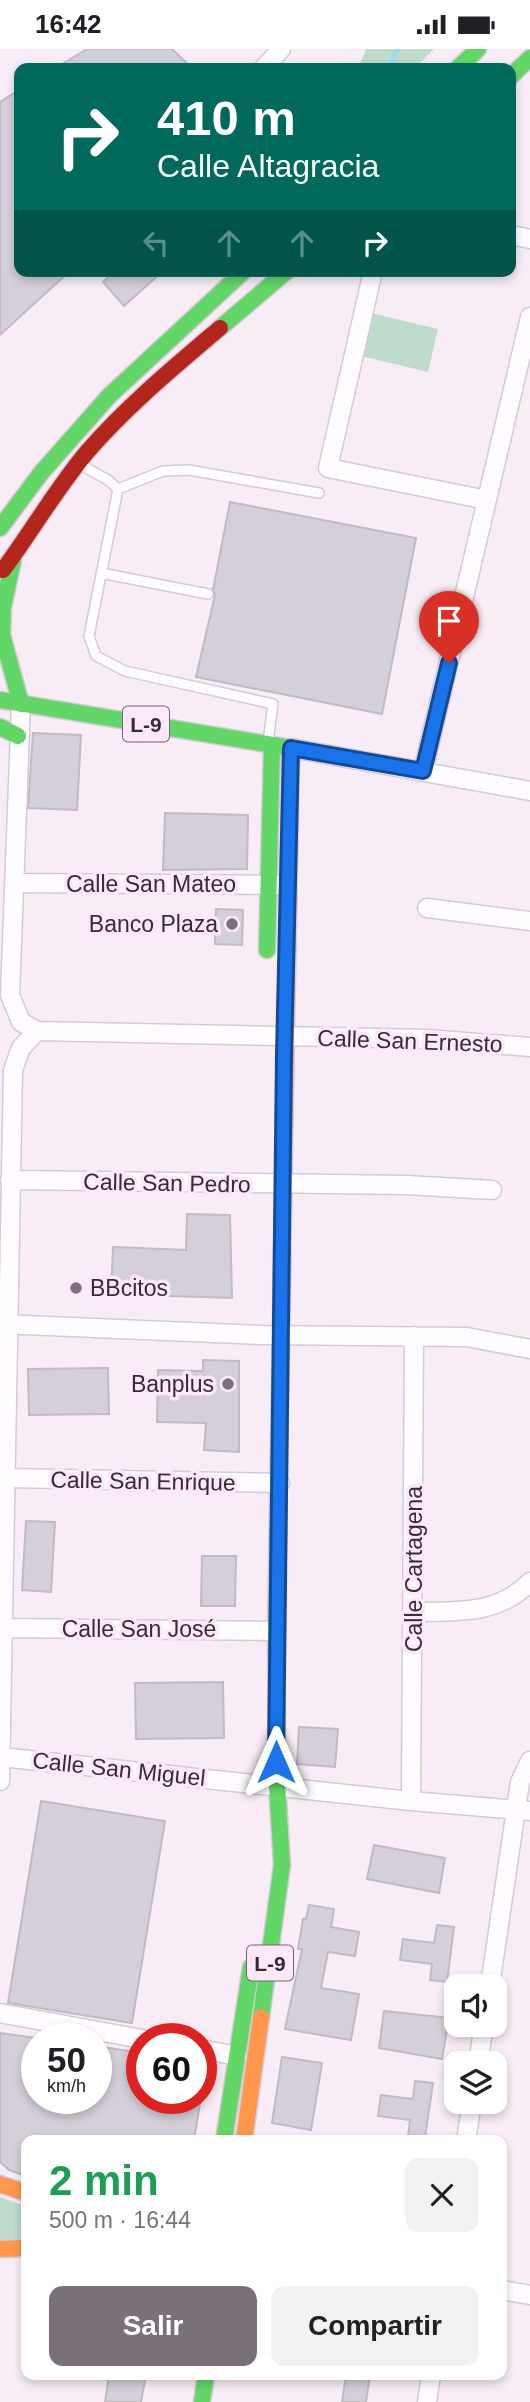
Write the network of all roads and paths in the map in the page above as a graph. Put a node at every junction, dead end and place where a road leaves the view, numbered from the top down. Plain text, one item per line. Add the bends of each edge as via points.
1 (281, 49) edge
2 (478, 49) edge
3 (530, 58) edge
4 (268, 63) edge
5 (463, 63) edge
6 (516, 71) edge
7 (238, 277) edge
8 (280, 277) edge
9 (372, 277) edge
10 (530, 317) edge
11 (78, 463) junction
12 (118, 489) junction
13 (319, 493) dead end
14 (487, 501) junction
15 (0, 528) edge
16 (13, 556) junction
17 (101, 573) junction
18 (0, 574) edge
19 (208, 594) dead end
20 (0, 700) edge
21 (21, 704) junction
22 (0, 715) edge
23 (0, 727) edge
24 (18, 736) junction
25 (270, 745) junction
26 (291, 748) junction
27 (423, 771) junction
28 (530, 791) edge
29 (15, 883) junction
30 (268, 884) junction
31 (286, 885) junction
32 (427, 908) dead end
33 (530, 921) edge
34 (267, 964) dead end
35 (267, 1016) dead end
36 (37, 1031) junction
37 (275, 1037) junction
38 (530, 1047) edge
39 (267, 1055) dead end
40 (10, 1180) junction
41 (270, 1185) junction
42 (492, 1191) dead end
43 (6, 1325) edge
44 (267, 1335) junction
45 (414, 1336) junction
46 (530, 1349) edge
47 (262, 1443) dead end
48 (7, 1478) junction
49 (271, 1483) junction
50 (261, 1537) dead end
51 (530, 1582) edge
52 (414, 1612) junction
53 (2, 1628) junction
54 (263, 1630) junction
55 (1, 1757) edge
56 (530, 1761) edge
57 (259, 1764) dead end
58 (0, 1781) edge
59 (268, 1784) junction
60 (411, 1801) junction
61 (523, 1809) edge
62 (264, 1851) dead end
63 (264, 1871) dead end
64 (491, 1974) edge
65 (0, 2013) edge
66 (126, 2036) edge
67 (217, 2052) edge
68 (237, 2056) junction
69 (470, 2114) edge
70 (225, 2135) edge
71 (245, 2135) edge
72 (467, 2135) edge
73 (0, 2184) edge
74 (21, 2191) edge
75 (21, 2248) edge
76 (0, 2249) edge
77 (507, 2291) edge
78 (530, 2295) edge
79 (205, 2380) edge
80 (430, 2380) edge
81 (202, 2402) edge
82 (427, 2402) edge

1 - 4 street
2 - 5 main road
3 - 6 main road
7 - 15 main road via 109,396
8 - 11 main road via 133,405
9 - 14 street via 328,468
10 - 14 street
11 - 12 lane
11 - 16 main road
12 - 13 lane via 163,471 189,470
12 - 17 lane
14 - 27 street
16 - 18 main road
16 - 21 main road via 2,635
17 - 19 lane
17 - 25 lane via 89,636 96,656 125,671 273,704
20 - 21 main road, L-9
21 - 22 main road
21 - 24 street
21 - 25 main road, L-9
23 - 24 main road
24 - 29 street
25 - 26 main road, L-9
25 - 30 main road
26 - 27 street
26 - 31 main road, L-9
27 - 28 street
29 - 30 street, Calle San Mateo
29 - 36 street via 10,995 21,1022
30 - 31 street, Calle San Mateo
30 - 34 main road
31 - 37 main road, L-9
32 - 33 street
35 - 37 main road, L-9
36 - 37 street, Calle San Ernesto
36 - 40 street via 21,1048 13,1070
37 - 38 street, Calle San Ernesto via 427,1039
37 - 39 main road, L-9
37 - 41 main road, L-9
40 - 41 street, Calle San Pedro
40 - 43 street
41 - 42 street, Calle San Pedro via 408,1185
41 - 44 main road, L-9
43 - 44 street
43 - 48 street
44 - 45 street
44 - 49 main road, L-9
45 - 46 street via 467,1337
45 - 52 street, Calle Cartagena
47 - 49 main road, L-9
48 - 49 street, Calle San Enrique
48 - 53 street
49 - 50 main road, L-9
49 - 54 main road, L-9
51 - 52 street via 501,1605
52 - 60 street, Calle Cartagena
53 - 54 street, Calle San José
53 - 55 street
54 - 59 main road, L-9
55 - 58 street
55 - 59 street, Calle San Miguel
56 - 61 street via 520,1782
57 - 59 main road, L-9
59 - 60 street, Calle San Miguel
59 - 62 main road, L-9
59 - 71 main road, L-9 via 281,1886
60 - 61 street, Calle San Miguel
61 - 64 street
63 - 68 main road, L-9
65 - 66 street
67 - 68 street
68 - 70 main road, L-9
69 - 72 street
73 - 74 main road
75 - 76 main road
77 - 78 street
79 - 81 main road
80 - 82 street

